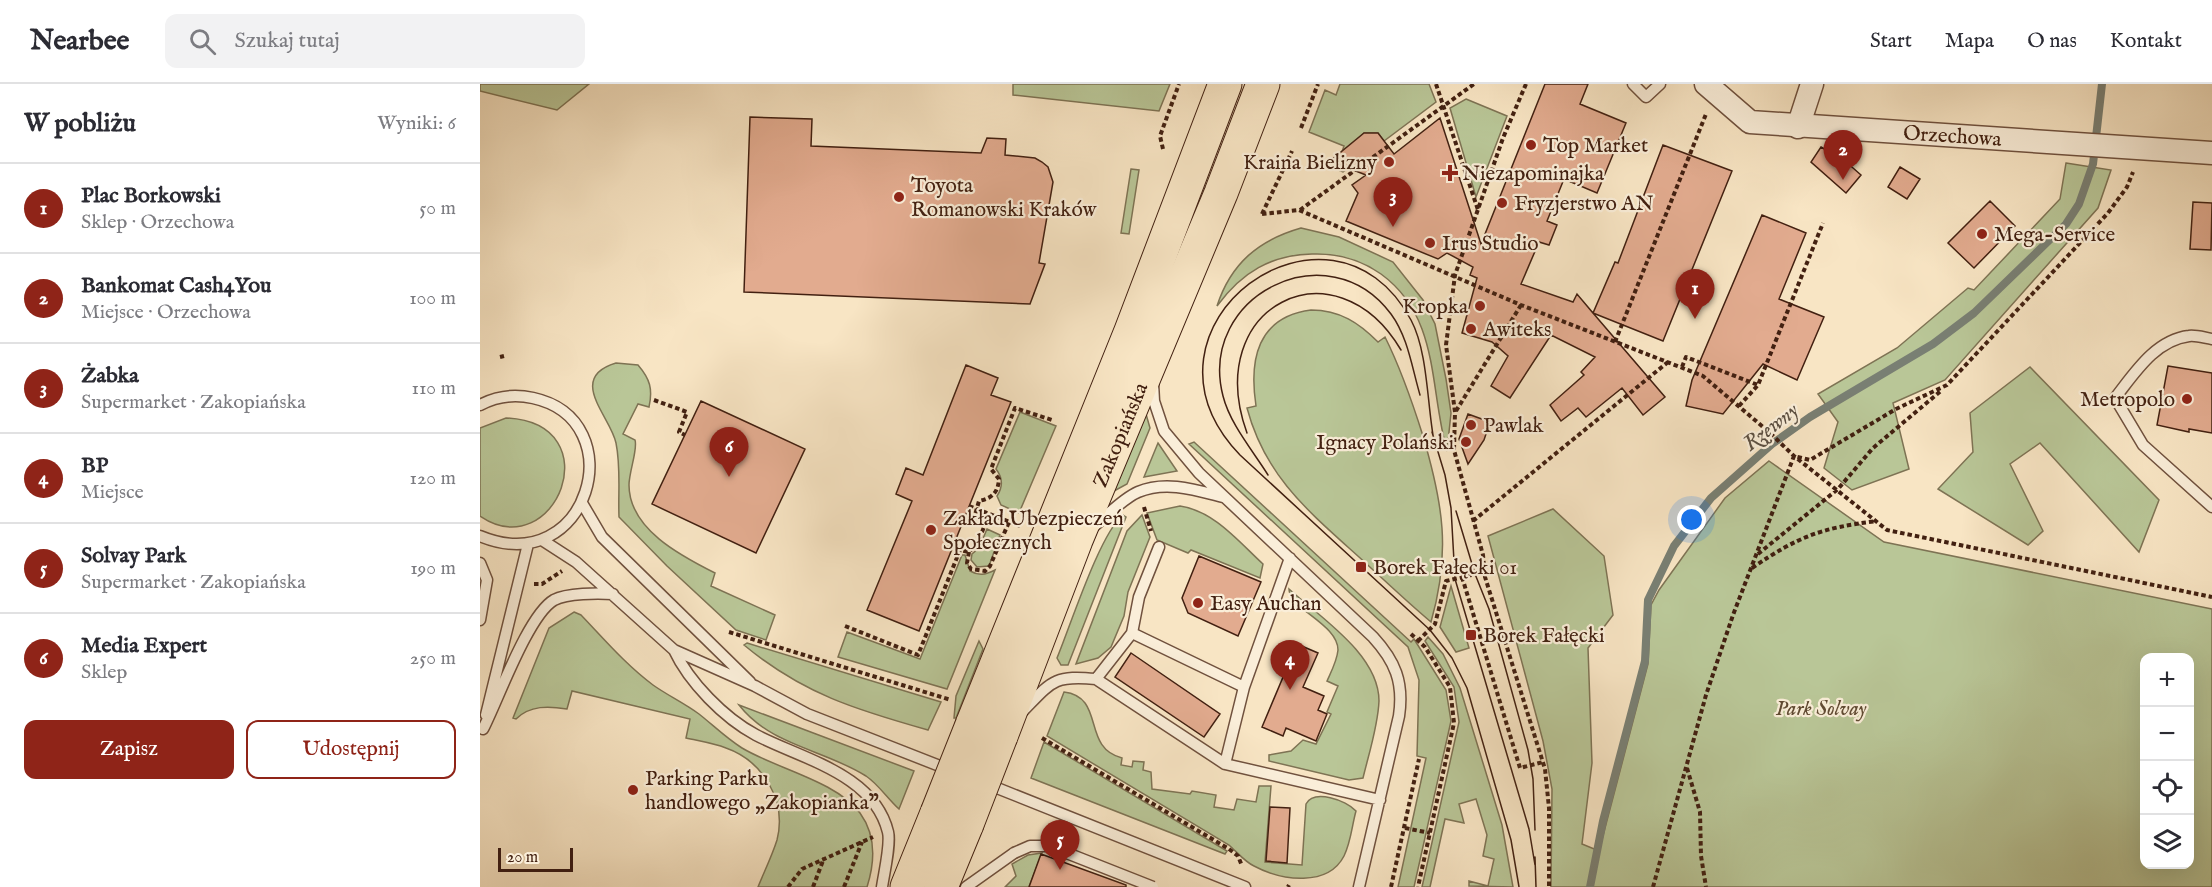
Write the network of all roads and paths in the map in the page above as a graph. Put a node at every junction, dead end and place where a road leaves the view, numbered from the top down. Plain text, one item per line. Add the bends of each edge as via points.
1 (1179, 84) edge
2 (1225, 84) edge
3 (1263, 84) edge
4 (1317, 84) edge
5 (1436, 84) edge
6 (1474, 84) edge
7 (1526, 84) edge
8 (1633, 84) edge
9 (1660, 84) edge
10 (1812, 84) edge
11 (1711, 88) edge
12 (1443, 105) junction
13 (1301, 128) dead end
14 (1798, 128) junction
15 (1163, 149) dead end
16 (2143, 149) junction
17 (1292, 151) dead end
18 (2212, 153) edge
19 (1299, 210) junction
20 (1479, 211) junction
21 (1823, 223) dead end
22 (1455, 275) junction
23 (1521, 305) junction
24 (2212, 339) edge
25 (1614, 342) junction
26 (1150, 359) junction
27 (1668, 362) junction
28 (1682, 368) junction
29 (1758, 385) junction
30 (1947, 385) junction
31 (654, 400) dead end
32 (480, 405) edge
33 (1738, 406) junction
34 (1455, 412) junction
35 (1052, 420) dead end
36 (685, 435) dead end
37 (1794, 456) junction
38 (1838, 489) junction
39 (1223, 497) junction
40 (1141, 501) dead end
41 (582, 503) junction
42 (969, 506) dead end
43 (2212, 507) edge
44 (976, 509) junction
45 (1473, 521) junction
46 (1877, 521) junction
47 (1009, 522) junction
48 (1020, 526) dead end
49 (480, 536) edge
50 (542, 540) junction
51 (1076, 540) junction
52 (528, 544) junction
53 (1159, 547) joint
54 (969, 552) junction
55 (1757, 554) junction
56 (1290, 558) junction
57 (480, 563) edge
58 (566, 568) dead end
59 (1752, 568) junction
60 (1484, 572) junction
61 (1462, 577) junction
62 (542, 584) dead end
63 (613, 594) junction
64 (2212, 597) edge
65 (480, 620) edge
66 (845, 626) dead end
67 (729, 632) dead end
68 (1132, 633) junction
69 (1411, 634) dead end
70 (1419, 641) junction
71 (674, 650) junction
72 (1096, 680) junction
73 (755, 686) junction
74 (1244, 687) junction
75 (951, 700) dead end
76 (986, 730) junction
77 (481, 732) edge
78 (1042, 738) dead end
79 (1419, 759) dead end
80 (1543, 762) junction
81 (1225, 764) junction
82 (1687, 767) junction
83 (1380, 800) junction
84 (952, 818) junction
85 (1405, 828) junction
86 (1430, 833) junction
87 (876, 836) dead end
88 (862, 842) junction
89 (824, 857) junction
90 (1242, 867) dead end
91 (788, 887) edge
92 (813, 887) edge
93 (844, 887) edge
94 (882, 887) edge
95 (907, 887) edge
96 (941, 887) edge
97 (966, 887) edge
98 (1153, 887) edge
99 (1245, 887) edge
100 (1359, 887) edge
101 (1391, 887) edge
102 (1418, 887) edge
103 (1549, 887) edge
104 (1653, 887) edge
105 (1706, 887) edge

1 - 15 path via 1160,136
2 - 76 main road, Zakopiańska
3 - 26 main road, Zakopiańska
4 - 13 path
5 - 12 path
6 - 12 path
7 - 20 path
8 - 9 lane via 1646,97
10 - 14 street
11 - 14 street, Orzechowa via 1750,122
11 - 25 path via 1702,122
12 - 19 path
12 - 20 path
14 - 16 street, Orzechowa
16 - 18 street, Orzechowa
16 - 30 path via 2127,187 2108,213
17 - 19 path via 1262,214
19 - 22 path
20 - 22 path
21 - 29 path
22 - 23 path
22 - 34 path via 1446,345
23 - 25 path
23 - 34 path
24 - 43 lane via 2190,335 2171,341 2142,364 2115,398 2143,445
25 - 27 path
26 - 39 lane via 1154,401 1164,430
26 - 51 main road, Zakopiańska
27 - 28 path
27 - 45 path
28 - 29 path via 1686,357
28 - 33 path via 1703,376
29 - 33 path
30 - 37 path via 1896,409 1810,460
30 - 38 path via 1873,448
31 - 36 path via 687,412 679,432
32 - 41 lane via 505,396 523,396 540,400 568,417 578,429 589,458 590,473
33 - 37 path
34 - 45 path via 1454,450
35 - 44 path via 1016,408 991,469 999,479 998,490 989,499 979,501
37 - 38 path
37 - 55 path
38 - 46 path
38 - 55 path
39 - 51 lane via 1165,486 1138,492
39 - 56 lane
40 - 53 path
41 - 50 lane via 565,525
41 - 73 lane via 602,537
42 - 44 path
44 - 47 path
44 - 54 path via 975,515 984,527
45 - 60 path
46 - 59 path via 1833,527 1789,543
46 - 64 path via 1887,530
47 - 48 path
47 - 54 path via 985,571 971,569 967,563
49 - 52 lane via 510,545
50 - 52 lane
50 - 63 lane via 576,562
51 - 76 main road, Zakopiańska
52 - 77 lane
53 - 68 lane via 1139,597
54 - 66 path via 960,550 918,655
55 - 59 path
56 - 74 lane
56 - 83 lane via 1372,637 1396,669 1401,702
57 - 65 lane via 487,580
58 - 62 path
59 - 82 path via 1706,695
60 - 61 path
60 - 80 path
61 - 70 path via 1446,581 1435,624
61 - 80 path via 1521,768
63 - 71 lane
63 - 77 lane via 554,600 534,618
67 - 75 path
68 - 72 lane
68 - 74 lane
69 - 70 path
70 - 86 path via 1450,687 1454,723
71 - 73 lane
71 - 94 lane via 683,669 711,701 753,734 851,778 873,802 889,833
72 - 76 lane via 1058,680
72 - 81 lane
73 - 99 lane via 807,714
74 - 81 lane
76 - 84 main road, Zakopiańska, bridge
78 - 90 path via 1229,849 1238,856
79 - 85 path
80 - 103 path via 1549,808
81 - 83 lane
82 - 104 path
82 - 105 path via 1700,812
83 - 100 lane
84 - 95 main road, Zakopiańska
84 - 96 main road, Zakopiańska
85 - 86 path
85 - 101 path
86 - 102 path
87 - 88 path
88 - 89 path
88 - 93 path
89 - 91 path via 802,869
89 - 92 path
97 - 98 lane, bridge via 1030,846 1049,846

